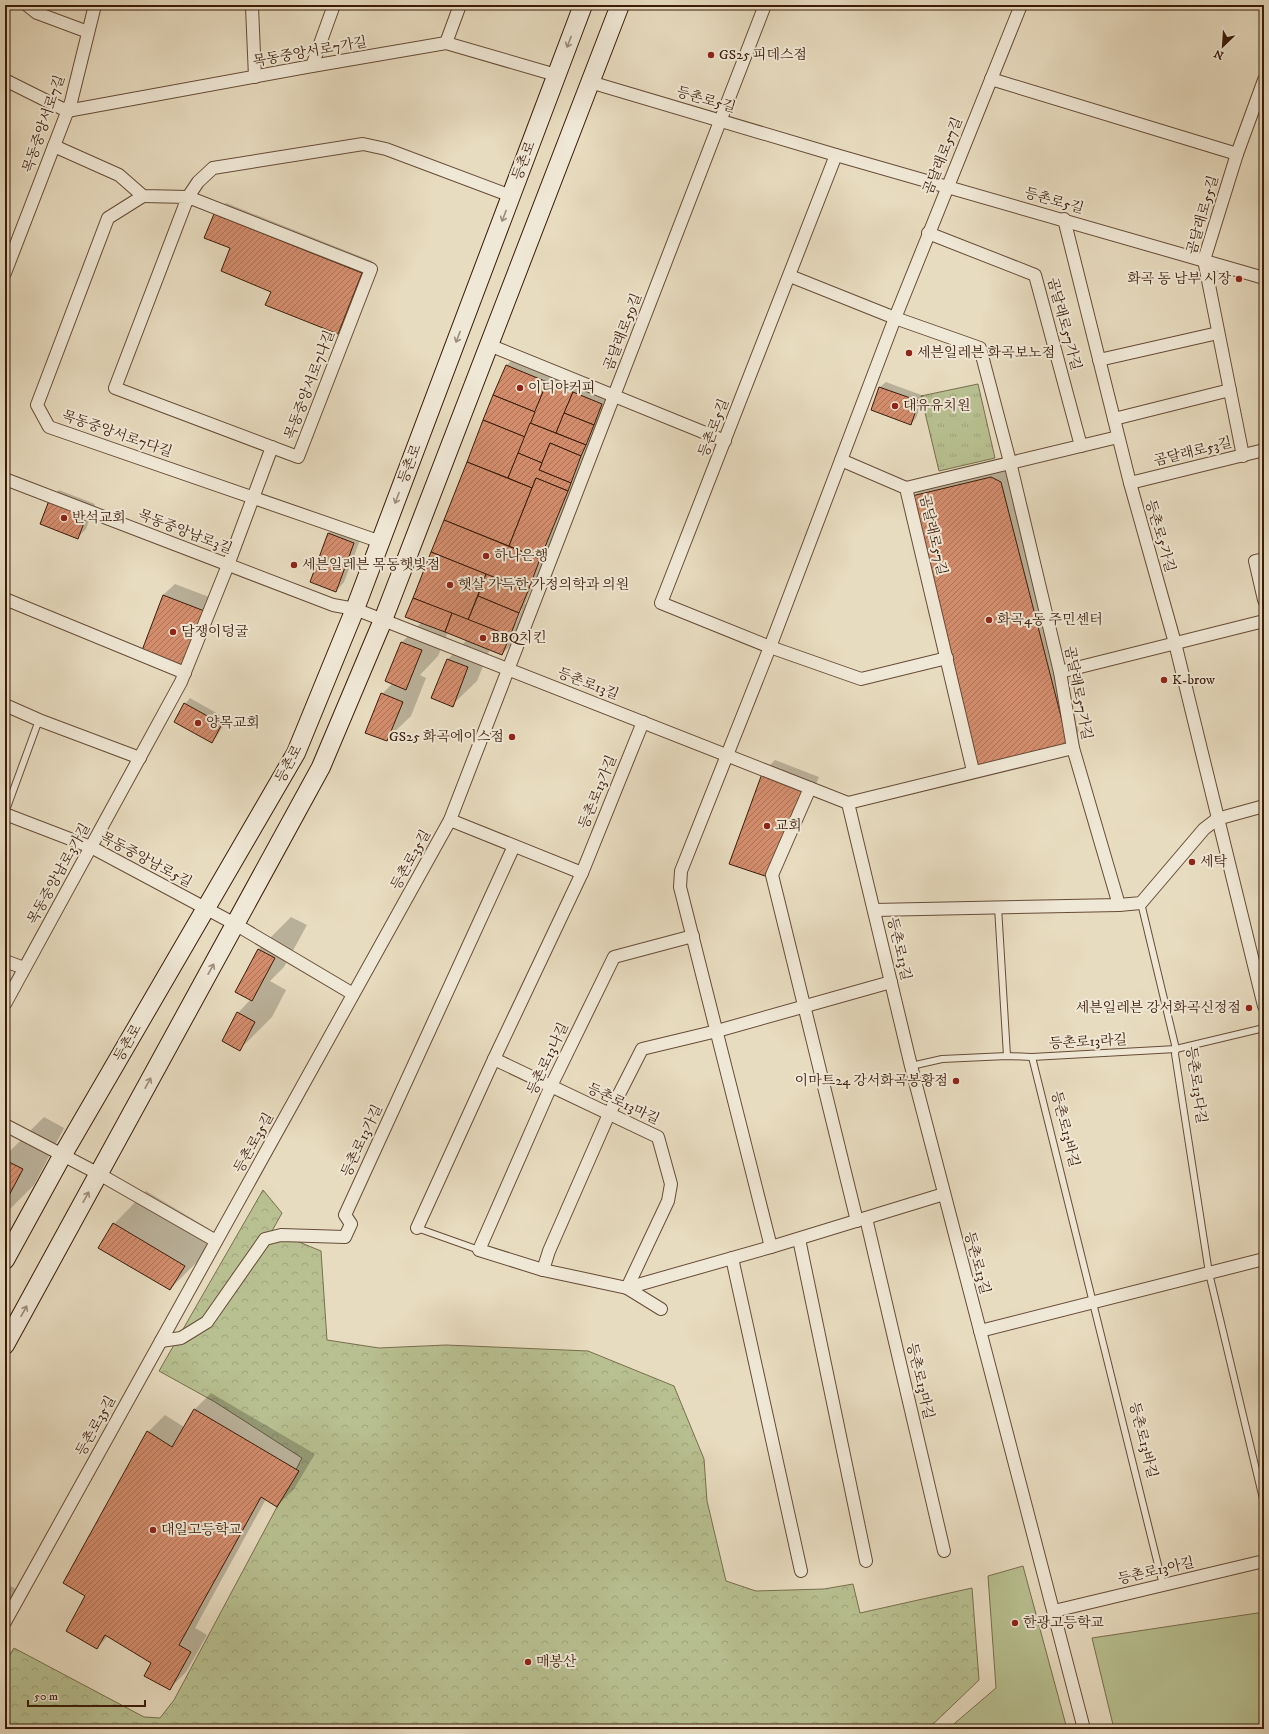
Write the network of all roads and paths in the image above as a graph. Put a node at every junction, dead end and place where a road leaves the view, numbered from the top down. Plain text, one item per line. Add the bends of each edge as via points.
1 (27, 5) edge
2 (96, 5) edge
3 (250, 5) edge
4 (334, 5) edge
5 (460, 5) edge
6 (583, 5) edge
7 (620, 5) edge
8 (765, 5) edge
9 (1021, 5) edge
10 (88, 32) junction
11 (446, 43) junction
12 (312, 66) junction
13 (556, 75) junction
14 (255, 77) junction
15 (991, 79) junction
16 (5, 80) edge
17 (1264, 80) edge
18 (590, 82) junction
19 (68, 111) junction
20 (721, 120) junction
21 (54, 146) junction
22 (1237, 154) junction
23 (836, 155) junction
24 (947, 186) junction
25 (143, 196) junction
26 (511, 196) junction
27 (188, 197) junction
28 (1064, 219) junction
29 (928, 233) junction
30 (1204, 260) junction
31 (5, 273) edge
32 (790, 276) junction
33 (1264, 278) edge
34 (895, 318) junction
35 (1218, 332) junction
36 (489, 345) junction
37 (1099, 360) junction
38 (1230, 390) junction
39 (614, 396) junction
40 (1114, 419) junction
41 (1118, 437) junction
42 (726, 441) junction
43 (1081, 446) junction
44 (272, 447) junction
45 (1264, 450) edge
46 (1243, 456) junction
47 (841, 460) junction
48 (1010, 462) junction
49 (5, 479) edge
50 (1130, 483) junction
51 (906, 488) junction
52 (254, 497) junction
53 (381, 542) junction
54 (1264, 559) edge
55 (228, 565) junction
56 (5, 599) edge
57 (1264, 600) edge
58 (355, 609) junction
59 (383, 620) junction
60 (1264, 621) edge
61 (1175, 643) junction
62 (770, 647) junction
63 (947, 658) junction
64 (509, 669) junction
65 (1060, 672) junction
66 (185, 673) junction
67 (5, 705) edge
68 (39, 720) junction
69 (642, 722) junction
70 (1073, 748) junction
71 (726, 755) junction
72 (140, 758) junction
73 (973, 771) junction
74 (810, 788) junction
75 (848, 803) junction
76 (1264, 806) edge
77 (5, 814) edge
78 (1217, 818) junction
79 (450, 820) junction
80 (514, 846) junction
81 (91, 847) junction
82 (582, 872) junction
83 (1141, 903) junction
84 (1119, 904) junction
85 (998, 907) junction
86 (206, 908) junction
87 (874, 910) junction
88 (235, 924) junction
89 (693, 936) junction
90 (5, 961) edge
91 (24, 968) junction
92 (891, 982) junction
93 (353, 994) junction
94 (5, 1004) edge
95 (804, 1006) junction
96 (1264, 1006) edge
97 (1264, 1028) edge
98 (717, 1031) junction
99 (1176, 1049) junction
100 (1007, 1056) junction
101 (1032, 1057) junction
102 (494, 1059) junction
103 (911, 1066) junction
104 (551, 1086) junction
105 (609, 1114) junction
106 (5, 1125) edge
107 (62, 1156) junction
108 (99, 1174) junction
109 (944, 1194) junction
110 (862, 1219) junction
111 (416, 1228) joint
112 (799, 1239) junction
113 (216, 1241) junction
114 (771, 1247) junction
115 (479, 1250) junction
116 (732, 1258) junction
117 (1264, 1259) edge
118 (5, 1260) edge
119 (543, 1270) junction
120 (1209, 1273) junction
121 (627, 1288) junction
122 (1093, 1302) junction
123 (661, 1309) dead end
124 (980, 1331) junction
125 (161, 1341) junction
126 (5, 1345) edge
127 (1264, 1503) edge
128 (944, 1551) dead end
129 (866, 1561) dead end
130 (1264, 1561) edge
131 (801, 1571) dead end
132 (1163, 1585) junction
133 (1054, 1611) junction
134 (5, 1622) edge
135 (1084, 1729) edge

1 - 10 street via 37,13
2 - 10 street, 목동중앙서로7길
3 - 14 street
4 - 12 street
5 - 11 street
6 -> 13 main road, 등촌로
7 - 18 main road, 등촌로
8 - 20 street, 곰달래로59길
9 - 15 street, 곰달래로57길
10 - 19 street, 목동중앙서로7길
11 - 12 street, 목동중앙서로7가길
11 - 13 street, 목동중앙서로7가길
12 - 14 street, 목동중앙서로7가길
13 - 26 main road, 등촌로
14 - 19 street, 목동중앙서로7가길
15 - 22 street
15 - 24 street, 곰달래로57길
16 - 19 street
17 - 22 street, 곰달래로55길
18 - 20 street, 등촌로5길
18 - 36 main road, 등촌로
19 - 21 street, 목동중앙서로7길
20 - 23 street, 등촌로5길
20 - 39 street, 곰달래로59길
21 - 25 street via 119,175
21 - 31 street, 목동중앙서로7길
22 - 30 street, 곰달래로55길
23 - 24 street, 등촌로5길
23 - 32 street, 등촌로5길
24 - 28 street, 등촌로5길
24 - 29 street, 곰달래로57길
25 - 27 street, 목동중앙서로7나길
25 - 52 street, 목동중앙서로7다길 via 108,218 37,405 49,427
26 - 27 street, 목동중앙서로7나길 via 386,149 363,144 213,168 198,182
26 -> 53 main road, 등촌로
27 - 44 street, 목동중앙서로7나길 via 115,388
27 - 44 street, 목동중앙서로7나길 via 371,269 298,457
28 - 30 street, 등촌로5길
28 - 37 street, 등촌로5가길
29 - 34 street, 곰달래로57길
29 - 43 street, 곰달래로57가길 via 1035,274
30 - 33 street, 등촌로5길
30 - 35 street, 곰달래로55길
32 - 34 street
32 - 42 street, 등촌로5길
34 - 47 street, 곰달래로57길
34 - 48 street, 곰달래로57가길 via 980,348
35 - 37 street
35 - 38 street, 곰달래로55길
36 - 39 street
36 - 59 main road, 등촌로
37 - 40 street, 등촌로5가길
38 - 40 street
38 - 46 street, 곰달래로55길
39 - 42 street
39 - 64 street, 곰달래로59길
40 - 41 street, 등촌로5가길
41 - 43 street
41 - 50 street, 등촌로5가길
42 - 62 street, 등촌로5길 via 662,603
43 - 48 street
44 - 52 street, 목동중앙남로3가길
45 - 46 street, 곰달래로53길
46 - 50 street, 곰달래로53길
47 - 51 street, 곰달래로57길
47 - 62 street, 곰달래로57길
48 - 51 street
48 - 65 street, 곰달래로57가길
49 - 55 street, 목동중앙남로3길
50 - 61 street, 등촌로5가길
51 - 63 street, 곰달래로57길
52 - 53 street, 목동중앙서로7다길
52 - 55 street, 목동중앙남로3가길
53 - 58 main road, 등촌로
54 - 57 street via 1255,561
55 - 58 street, 목동중앙남로3길 via 333,605
55 - 66 street, 목동중앙남로3가길
56 - 66 street
58 - 59 street, 등촌로13길
58 - 86 main road, 등촌로 via 296,753
59 - 64 street, 등촌로13길
59 - 88 main road, 등촌로 via 321,767
60 - 61 street
61 - 65 street
61 - 78 street, 등촌로5가길
62 - 63 street via 861,679
62 - 71 street, 곰달래로57길
63 - 73 street, 곰달래로57길
64 - 69 street, 등촌로13길
64 - 79 street, 등촌로35길
65 - 70 street, 곰달래로57가길
66 - 72 street, 목동중앙남로3가길
67 - 68 street
68 - 72 street
68 - 77 lane
69 - 71 street, 등촌로13길
69 - 82 street, 등촌로13가길
70 - 73 street
70 - 84 street, 곰달래로57가길
71 - 74 street, 등촌로13길
71 - 89 street via 681,871 680,887
72 - 81 street, 목동중앙남로3가길
73 - 75 street
74 - 75 street, 등촌로13길
74 - 95 street via 772,875
75 - 87 street, 등촌로13길
76 - 78 street
77 - 81 street, 목동중앙남로5길
78 - 83 street via 1204,829
78 - 96 street
79 - 80 street
79 - 93 street, 등촌로35길
80 - 82 street
80 - 125 street, 등촌로13가길 via 345,1215 351,1224 345,1237 281,1235 265,1239 207,1322 182,1338
81 - 86 street, 목동중앙남로5길
81 - 91 street, 목동중앙남로3가길
82 - 102 street, 등촌로13가길
83 - 84 street
83 - 99 lane, 등촌로13다길
84 - 85 street
85 - 87 street
85 - 100 lane
86 - 88 street
86 - 107 main road, 등촌로
87 - 92 street, 등촌로13길
88 - 93 street
108 -> 88 main road, 등촌로
89 - 98 street
89 - 104 street, 등촌로13나길 via 614,957
90 - 91 street
91 - 94 street, 목동중앙남로3가길
92 - 95 street
92 - 103 street, 등촌로13길
93 - 113 street, 등촌로35길
95 - 98 street
95 - 110 street
97 - 99 lane, 등촌로13라길
98 - 105 street via 642,1049
98 - 114 street
99 - 101 lane, 등촌로13라길
99 - 120 lane, 등촌로13다길
100 - 101 lane, 등촌로13라길
100 - 103 lane, 등촌로13라길 via 942,1059
101 - 122 lane, 등촌로13바길
102 - 104 street, 등촌로13마길
102 - 111 street, 등촌로13가길
103 - 109 street, 등촌로13길
104 - 105 street, 등촌로13마길
104 - 115 street, 등촌로13나길
105 - 119 street
105 - 121 street, 등촌로13마길 via 658,1137 671,1184 668,1201
106 - 107 street
107 - 108 street
107 - 118 main road, 등촌로
108 - 113 street
126 -> 108 main road, 등촌로
109 - 110 street
109 - 124 street, 등촌로13길
110 - 112 street
110 - 128 street, 등촌로13마길
111 - 115 lane
112 - 114 street
112 - 129 street
113 - 125 street, 등촌로35길
114 - 116 street
115 - 119 street
116 - 121 street
116 - 131 street
117 - 120 street
119 - 121 street
120 - 122 street
120 - 127 lane
121 - 123 street
122 - 124 street
122 - 132 lane, 등촌로13바길
124 - 133 street, 등촌로13길
125 - 134 street, 등촌로35길
130 - 132 street, 등촌로13아길
132 - 133 street, 등촌로13아길
133 - 135 street, 등촌로13길

